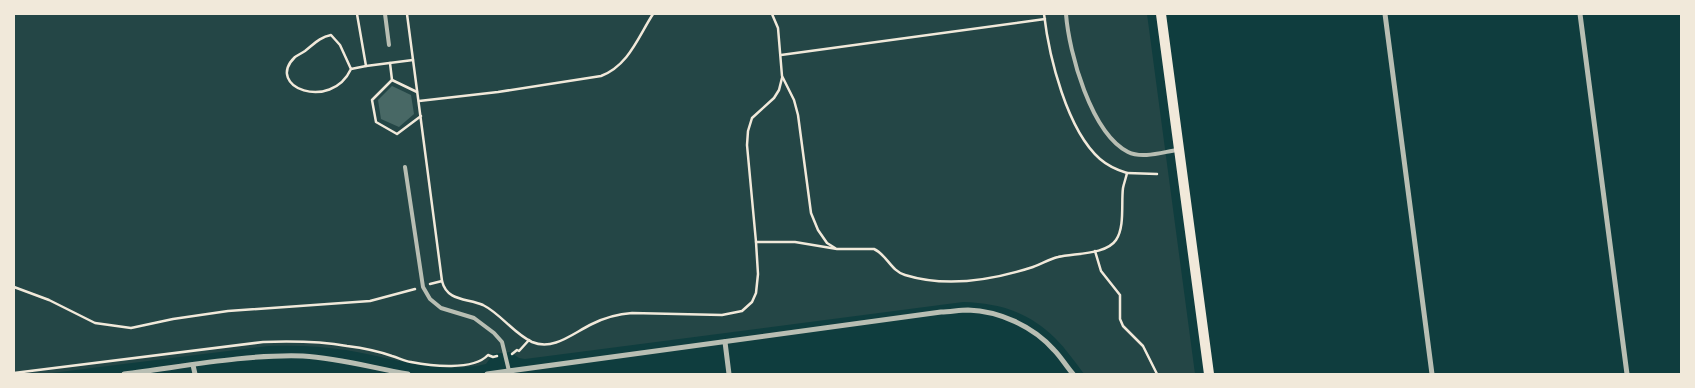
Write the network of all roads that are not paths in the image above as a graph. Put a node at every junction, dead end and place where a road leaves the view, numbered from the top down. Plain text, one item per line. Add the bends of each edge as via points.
1 (385, 14) edge
2 (1066, 14) edge
3 (1161, 14) edge
4 (1384, 14) edge
5 (1580, 14) edge
6 (389, 45) dead end
7 (1179, 150) junction
8 (405, 167) dead end
9 (725, 342) junction
10 (193, 365) junction
11 (509, 373) edge
12 (124, 374) edge
13 (194, 374) edge
14 (408, 374) edge
15 (488, 374) edge
16 (729, 374) edge
17 (1072, 374) edge
18 (1209, 374) edge
19 (1432, 374) edge
20 (1627, 374) edge

1 - 6 lane
2 - 7 lane via 1074,61 1098,122 1112,141 1129,153 1145,155
3 - 7 main road
4 - 19 street
5 - 20 street
7 - 18 main road
8 - 11 lane via 423,287 441,308 474,318 494,333 502,342
9 - 11 street
9 - 16 street
9 - 17 street via 968,310 1014,321 1037,334 1054,349
10 - 12 street
10 - 13 street
10 - 14 street via 303,356
11 - 15 street

